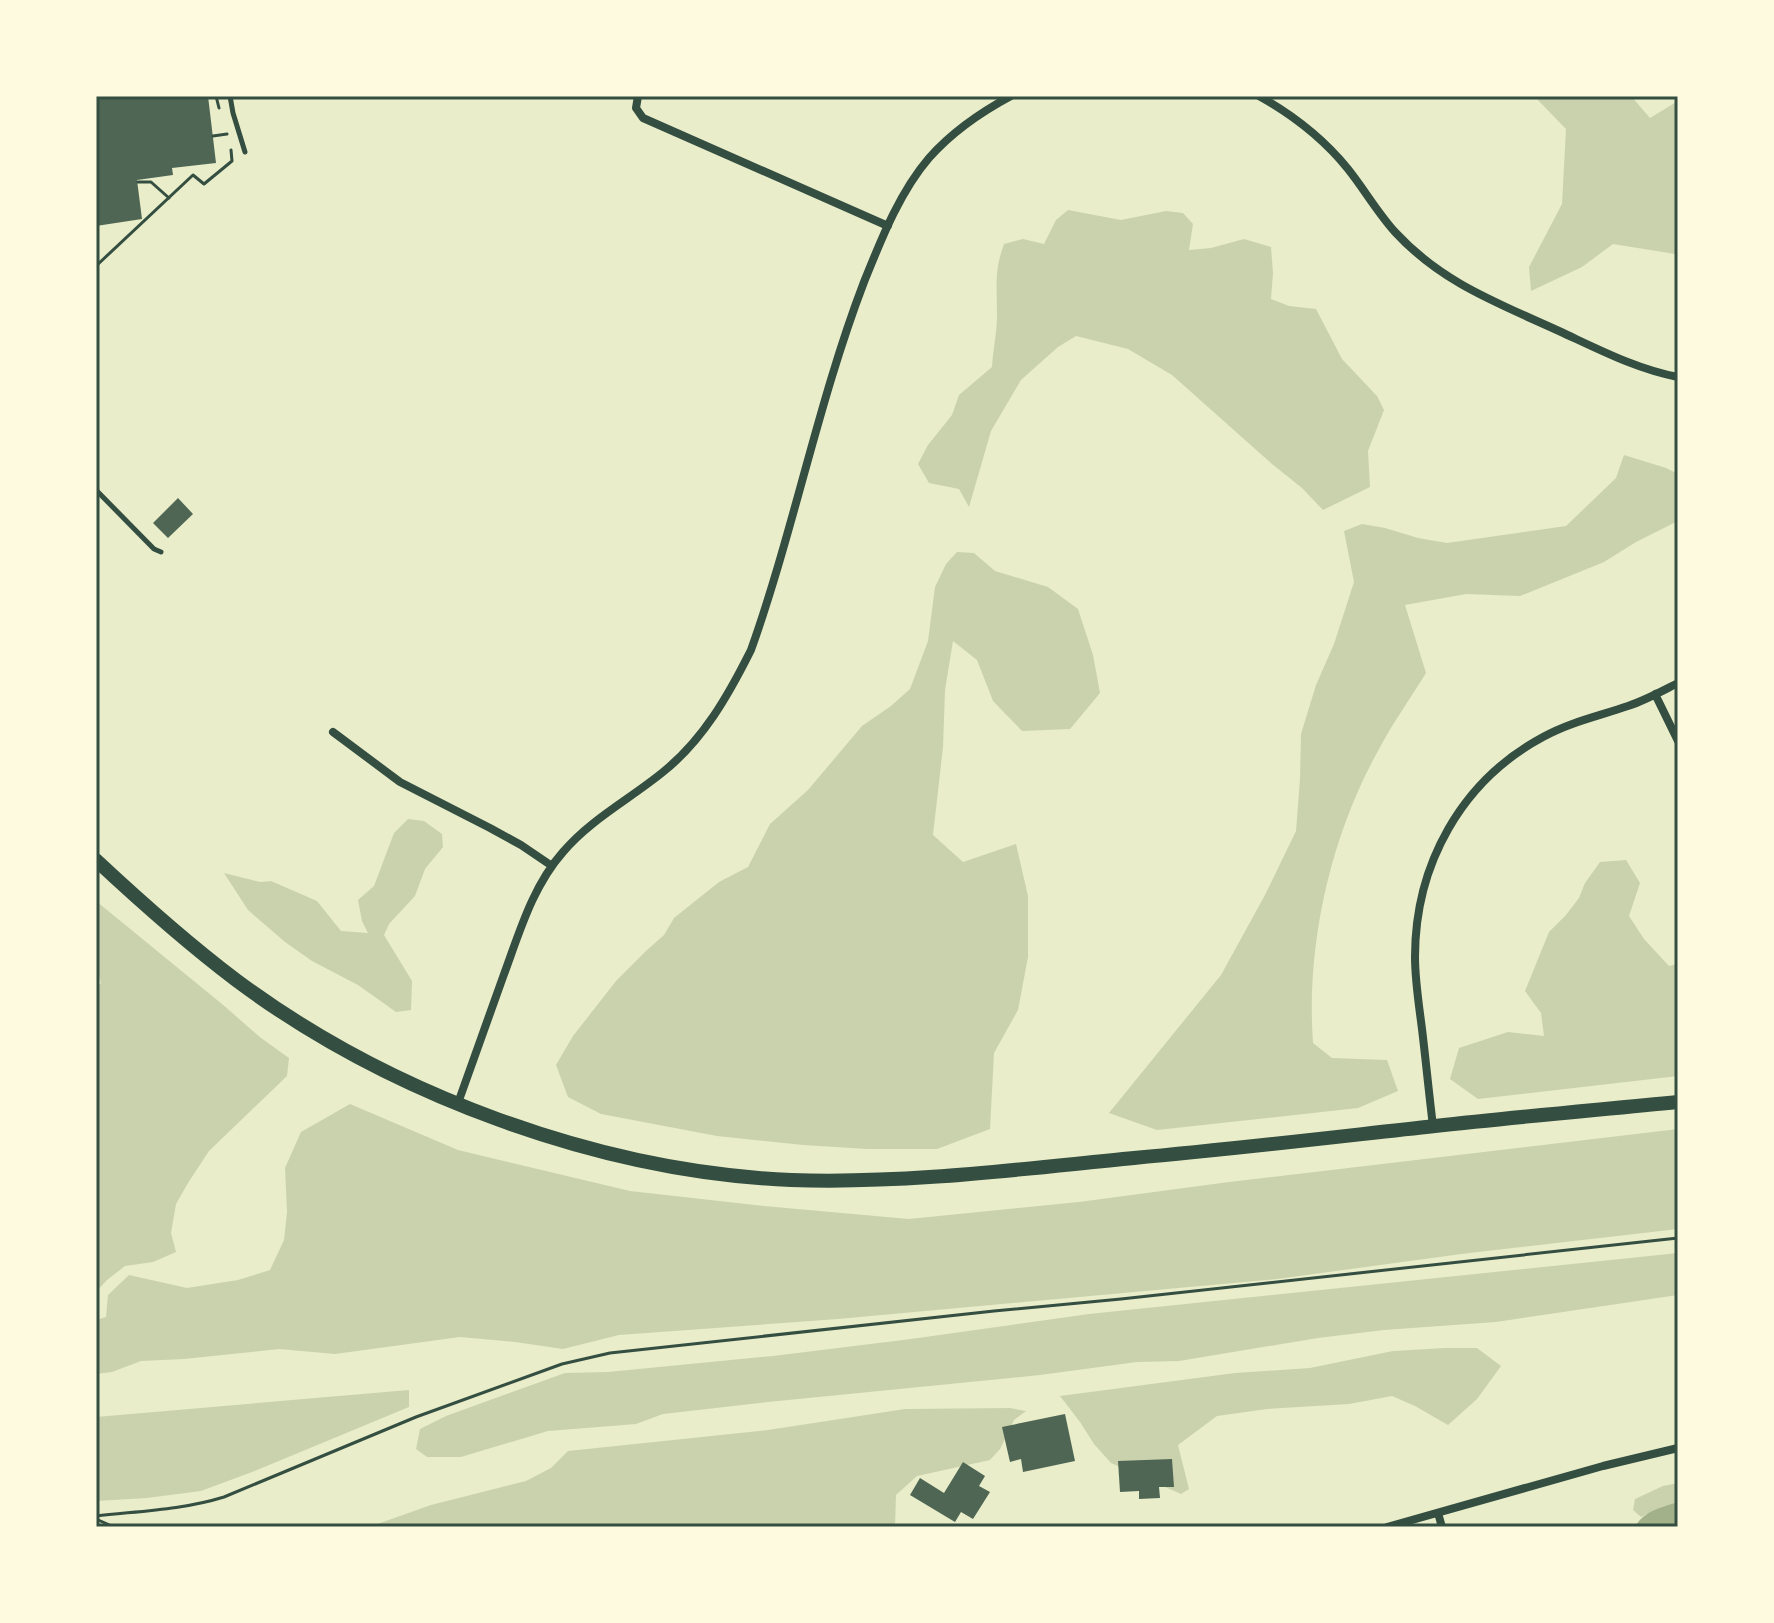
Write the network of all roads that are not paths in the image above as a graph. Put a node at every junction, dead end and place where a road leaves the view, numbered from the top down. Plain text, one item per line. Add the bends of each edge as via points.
1 (230, 96) edge
2 (638, 96) edge
3 (1011, 96) edge
4 (1259, 96) edge
5 (245, 152) dead end
6 (888, 226) junction
7 (1678, 377) edge
8 (96, 490) edge
9 (161, 552) dead end
10 (1678, 683) edge
11 (1655, 694) junction
12 (333, 732) dead end
13 (1678, 741) edge
14 (96, 860) edge
15 (552, 866) junction
16 (1678, 1102) edge
17 (458, 1103) junction
18 (1433, 1126) junction
19 (1678, 1448) edge
20 (1438, 1513) junction
21 (1387, 1527) edge
22 (1442, 1527) edge

1 - 5 lane
2 - 6 street via 636,108 643,118
3 - 6 street via 964,126 928,159
4 - 7 street via 1320,137 1393,230 1440,272 1632,365
6 - 15 street via 844,335 759,627 730,692 677,760 588,826
8 - 9 lane
10 - 11 street
11 - 13 street
11 - 18 street via 1568,725 1516,754 1478,787 1446,831 1424,886 1415,957
12 - 15 street via 400,782
14 - 17 main road via 205,956 280,1011 369,1063
15 - 17 street via 525,918
16 - 18 main road
17 - 18 main road via 524,1128 635,1158 789,1180 968,1175
19 - 20 street
20 - 21 street
20 - 22 street

